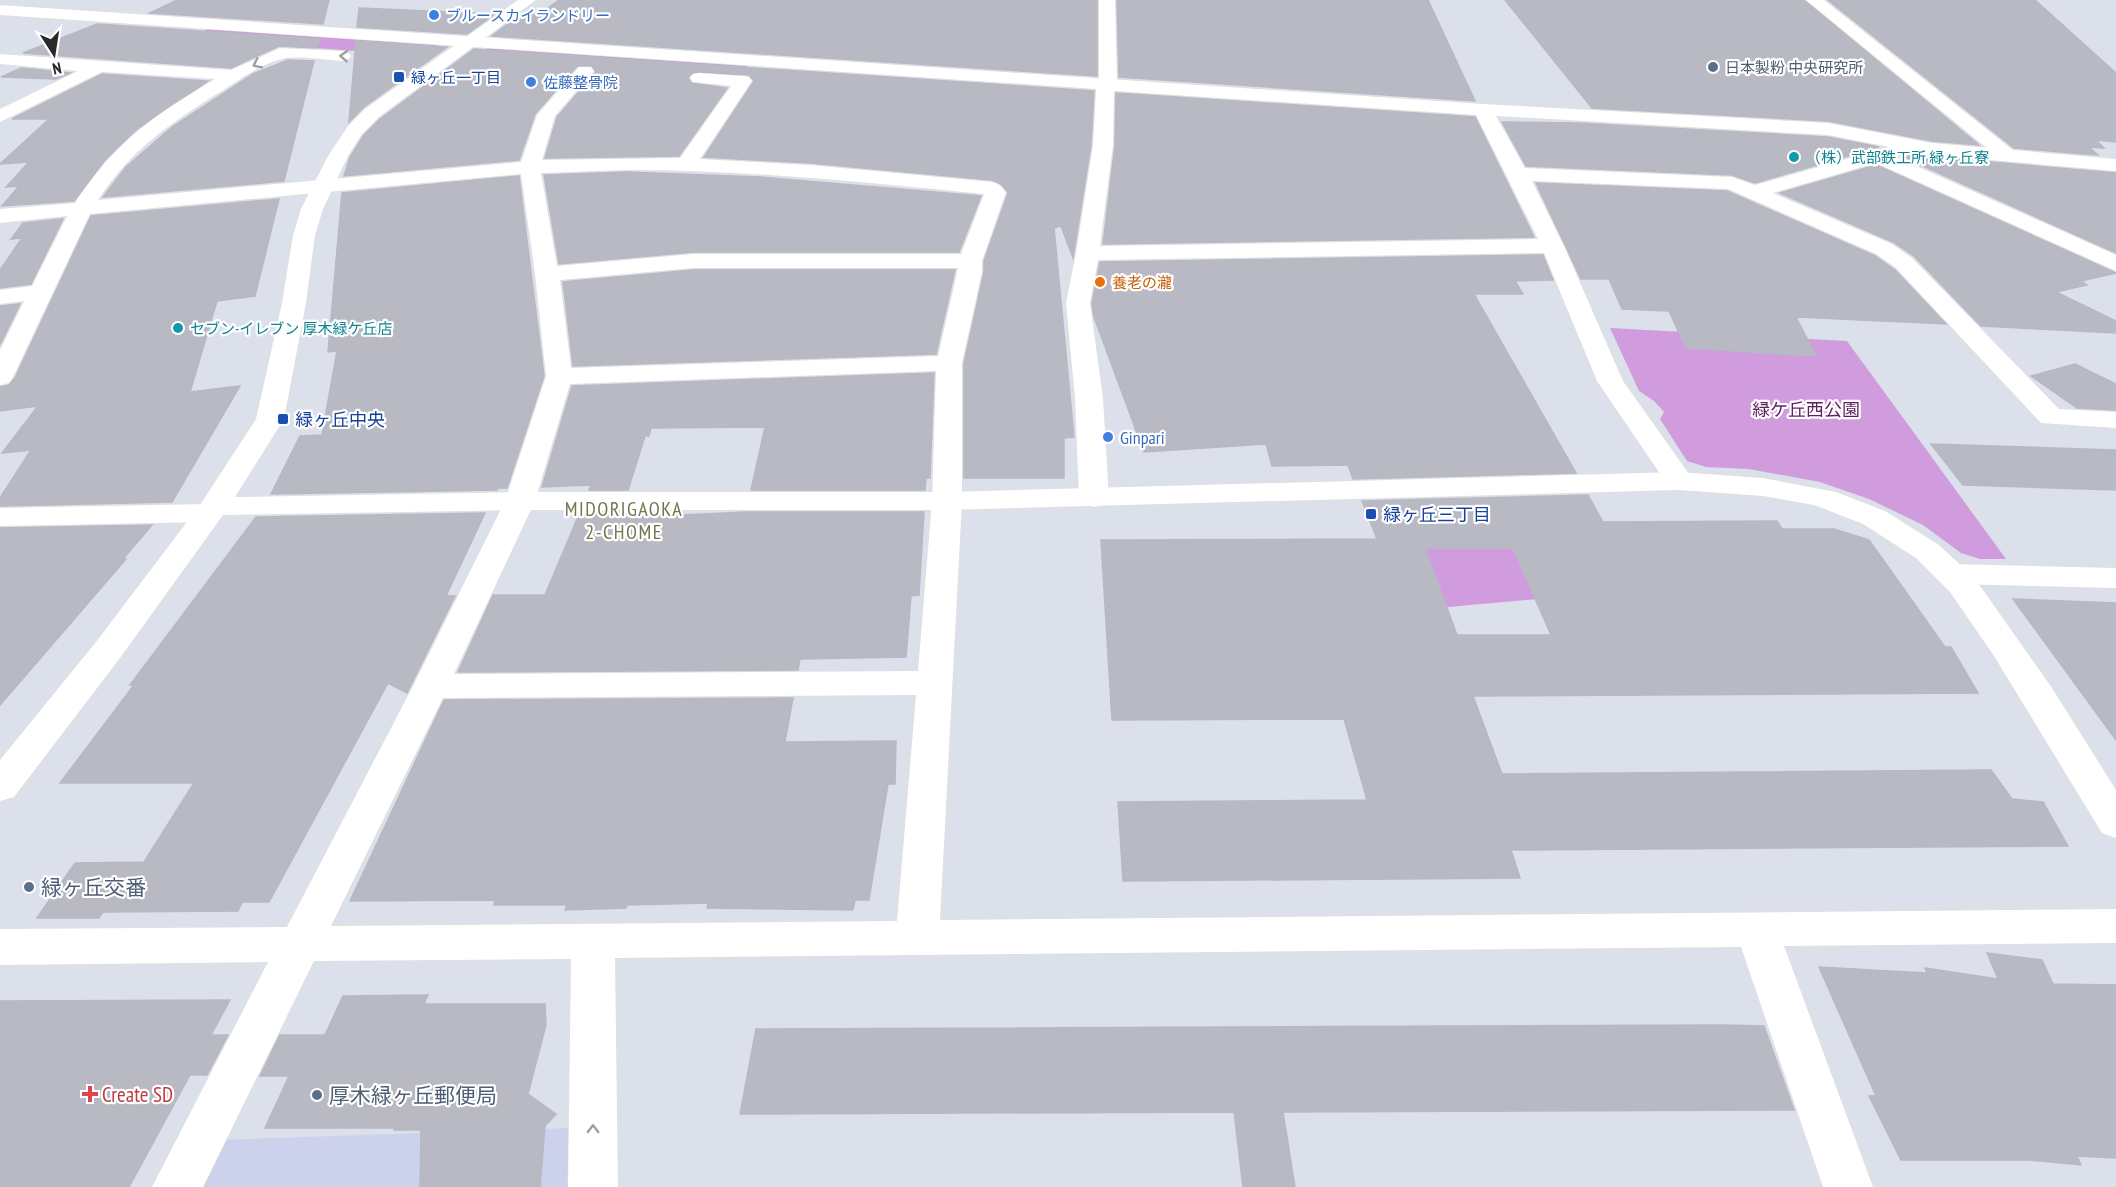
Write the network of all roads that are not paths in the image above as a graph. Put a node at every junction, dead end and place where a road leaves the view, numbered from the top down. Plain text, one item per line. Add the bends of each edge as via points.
1 (528, 0) edge
2 (1107, 0) edge
3 (1814, 0) edge
4 (0, 10) edge
5 (472, 52) junction
6 (357, 57) dead end
7 (0, 59) edge
8 (413, 60) dead end
9 (760, 60) junction
10 (444, 62) junction
11 (99, 67) junction
12 (585, 71) dead end
13 (234, 75) junction
14 (676, 77) dead end
15 (743, 81) junction
16 (1108, 85) junction
17 (1483, 110) junction
18 (0, 116) edge
19 (1915, 146) junction
20 (2007, 155) junction
21 (1877, 156) junction
22 (686, 164) junction
23 (2116, 165) edge
24 (530, 167) junction
25 (1518, 174) junction
26 (323, 185) junction
27 (1754, 192) junction
28 (82, 208) junction
29 (0, 216) edge
30 (1553, 246) junction
31 (1088, 253) junction
32 (970, 261) junction
33 (2116, 264) edge
34 (547, 274) junction
35 (43, 292) junction
36 (0, 297) edge
37 (949, 363) junction
38 (559, 376) junction
39 (0, 377) edge
40 (2116, 420) edge
41 (1679, 481) junction
42 (1094, 498) junction
43 (520, 501) junction
44 (947, 501) junction
45 (211, 510) junction
46 (0, 517) edge
47 (1953, 574) junction
48 (2116, 579) edge
49 (933, 683) junction
50 (431, 686) junction
51 (0, 787) edge
52 (2116, 823) edge
53 (2116, 926) edge
54 (1757, 930) junction
55 (916, 938) junction
56 (593, 940) junction
57 (302, 944) junction
58 (0, 946) edge
59 (177, 1187) edge
60 (593, 1187) edge
61 (1848, 1187) edge

1 - 5 street
2 - 16 street
3 - 20 street
4 - 5 street
5 - 9 street
5 - 10 street
6 -> 13 street via 280,53
7 - 11 street
8 - 10 street
9 - 15 street
9 - 16 street
10 - 26 street via 372,113 355,130
11 - 13 street
11 - 18 street
12 - 24 street via 546,115
13 - 28 street via 128,148
14 - 15 street
15 - 22 street
16 - 17 street
16 - 31 street
17 - 19 street via 1828,129
17 - 25 street
19 - 20 street
19 - 21 street
20 - 23 street
21 - 27 street
21 - 33 street
22 - 24 street
22 - 32 street via 992,188 995,192
24 - 26 street
24 - 34 street
25 - 27 street via 1732,183
25 - 30 street
26 - 28 street
26 - 45 street via 304,235 270,419
27 - 40 street via 1884,249 1904,263 2051,417
28 - 29 street
28 - 35 street
30 - 31 street
30 - 41 street via 1610,381
31 - 42 street via 1078,303 1089,398
32 - 34 street via 693,261
32 - 37 street
34 - 38 street
35 - 36 street
35 - 39 street
37 - 38 street
37 - 44 street
38 - 43 street
41 - 42 street
41 - 47 street via 1747,484 1801,492 1845,505 1920,545
42 - 44 street
43 - 44 street
43 - 45 street
43 - 50 street
44 - 49 street
45 - 46 street
45 - 51 street
47 - 48 street
47 - 52 street via 2010,652
49 - 50 street
49 - 55 street
50 - 57 street
53 - 54 street
54 - 55 street
54 - 61 street
55 - 56 street
56 - 57 street
60 -> 56 street
57 - 58 street
57 - 59 street

